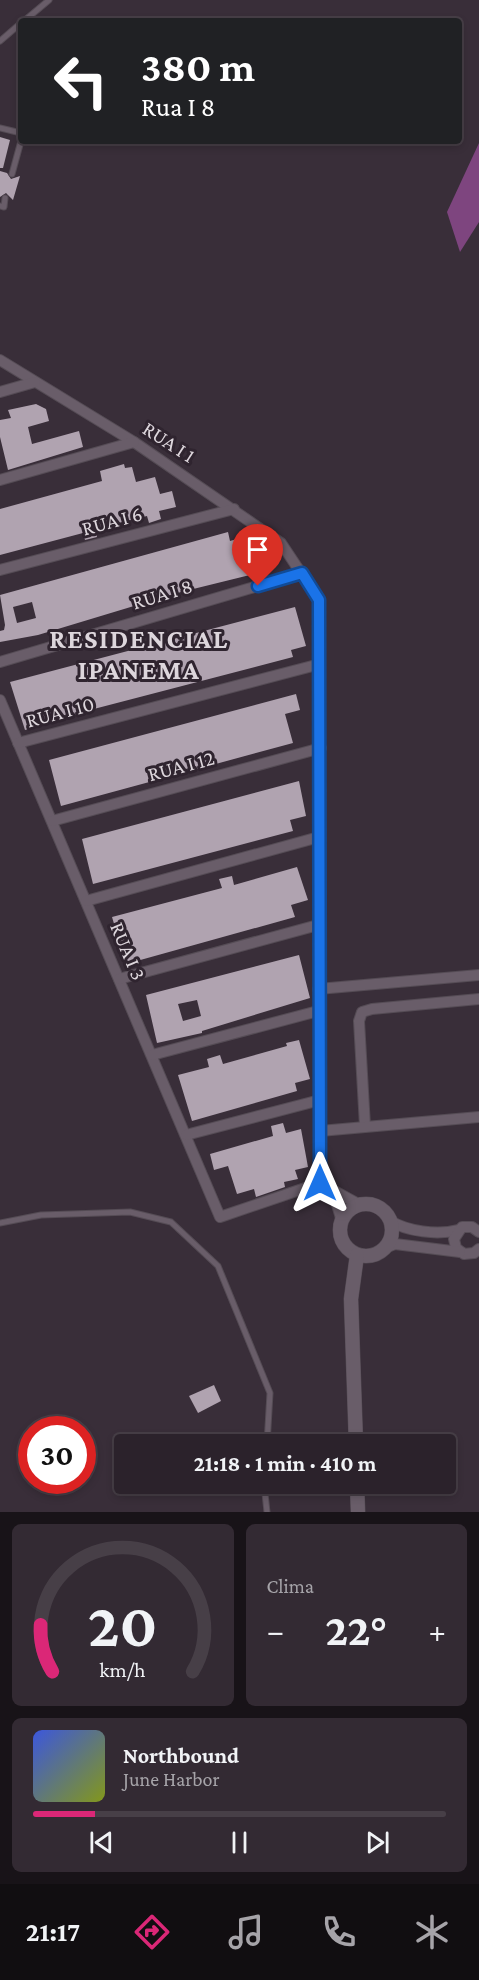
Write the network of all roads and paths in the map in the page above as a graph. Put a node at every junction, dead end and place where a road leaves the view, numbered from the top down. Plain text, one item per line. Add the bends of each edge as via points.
1 (49, 0) edge
2 (27, 18) edge
3 (18, 25) edge
4 (0, 41) edge
5 (0, 128) edge
6 (18, 132) edge
7 (20, 144) edge
8 (12, 174) dead end
9 (5, 198) dead end
10 (0, 206) edge
11 (0, 360) edge
12 (35, 382) junction
13 (0, 392) edge
14 (134, 442) junction
15 (0, 480) edge
16 (234, 509) junction
17 (0, 570) edge
18 (302, 573) junction
19 (0, 663) edge
20 (320, 664) junction
21 (0, 700) edge
22 (18, 743) junction
23 (321, 748) junction
24 (52, 821) junction
25 (319, 837) junction
26 (86, 901) junction
27 (318, 925) junction
28 (479, 975) edge
29 (119, 979) junction
30 (318, 989) junction
31 (479, 999) edge
32 (318, 1011) junction
33 (152, 1055) junction
34 (320, 1100) junction
35 (479, 1117) edge
36 (365, 1126) junction
37 (320, 1131) junction
38 (186, 1135) junction
39 (320, 1183) junction
40 (333, 1192) junction
41 (360, 1205) junction
42 (389, 1220) junction
43 (342, 1221) junction
44 (0, 1223) edge
45 (458, 1230) junction
46 (479, 1232) edge
47 (385, 1248) junction
48 (479, 1250) edge
49 (460, 1252) junction
50 (357, 1254) junction
51 (268, 1434) edge
52 (356, 1434) edge
53 (265, 1494) edge
54 (357, 1494) edge
55 (267, 1512) edge
56 (358, 1512) edge

1 - 2 lane
3 - 4 lane
5 - 6 lane
7 - 8 lane
9 - 10 lane via 4,207
11 - 12 street, RUA I 1
12 - 13 street
12 - 14 street, RUA I 1
14 - 15 street
14 - 16 street, RUA I 1
16 - 17 street, RUA I 6
16 - 18 street, RUA I 1 via 281,543
18 - 19 street, RUA I 8
18 - 20 street, RUA I 1 via 319,600
20 - 22 street, RUA I 10
20 - 23 street, RUA I 1
21 - 22 street, RUA I 3
22 - 24 street, RUA I 3
23 - 24 street, RUA I 12
23 - 25 street, RUA I 1
24 - 26 street, RUA I 3
25 - 26 street
25 - 27 street, RUA I 1
26 - 29 street, RUA I 3
27 - 29 street
27 - 30 street, RUA I 1
28 - 30 street
29 - 33 street, RUA I 3
30 - 32 street, RUA I 1
31 - 36 street via 362,1012 359,1021
32 - 33 street
32 - 34 street, RUA I 1
33 - 38 street, RUA I 3
34 - 37 street, RUA I 1
34 - 38 street
35 - 36 street
36 - 37 street
37 - 39 street, RUA I 1
38 - 39 street, RUA I 3 via 220,1217
39 - 40 street
40 - 41 street
40 - 43 street
41 - 42 street via 377,1207
41 - 43 street via 349,1210
42 - 45 street via 416,1230
42 - 47 street via 391,1238
43 - 50 street via 343,1243
44 - 51 lane via 41,1215 130,1212 178,1227 218,1266 270,1393
45 - 46 street via 467,1226
45 - 49 street via 454,1239
47 - 49 street via 395,1244
47 - 50 street via 375,1254
48 - 49 street
50 - 52 street via 351,1299
53 - 55 lane
54 - 56 street

